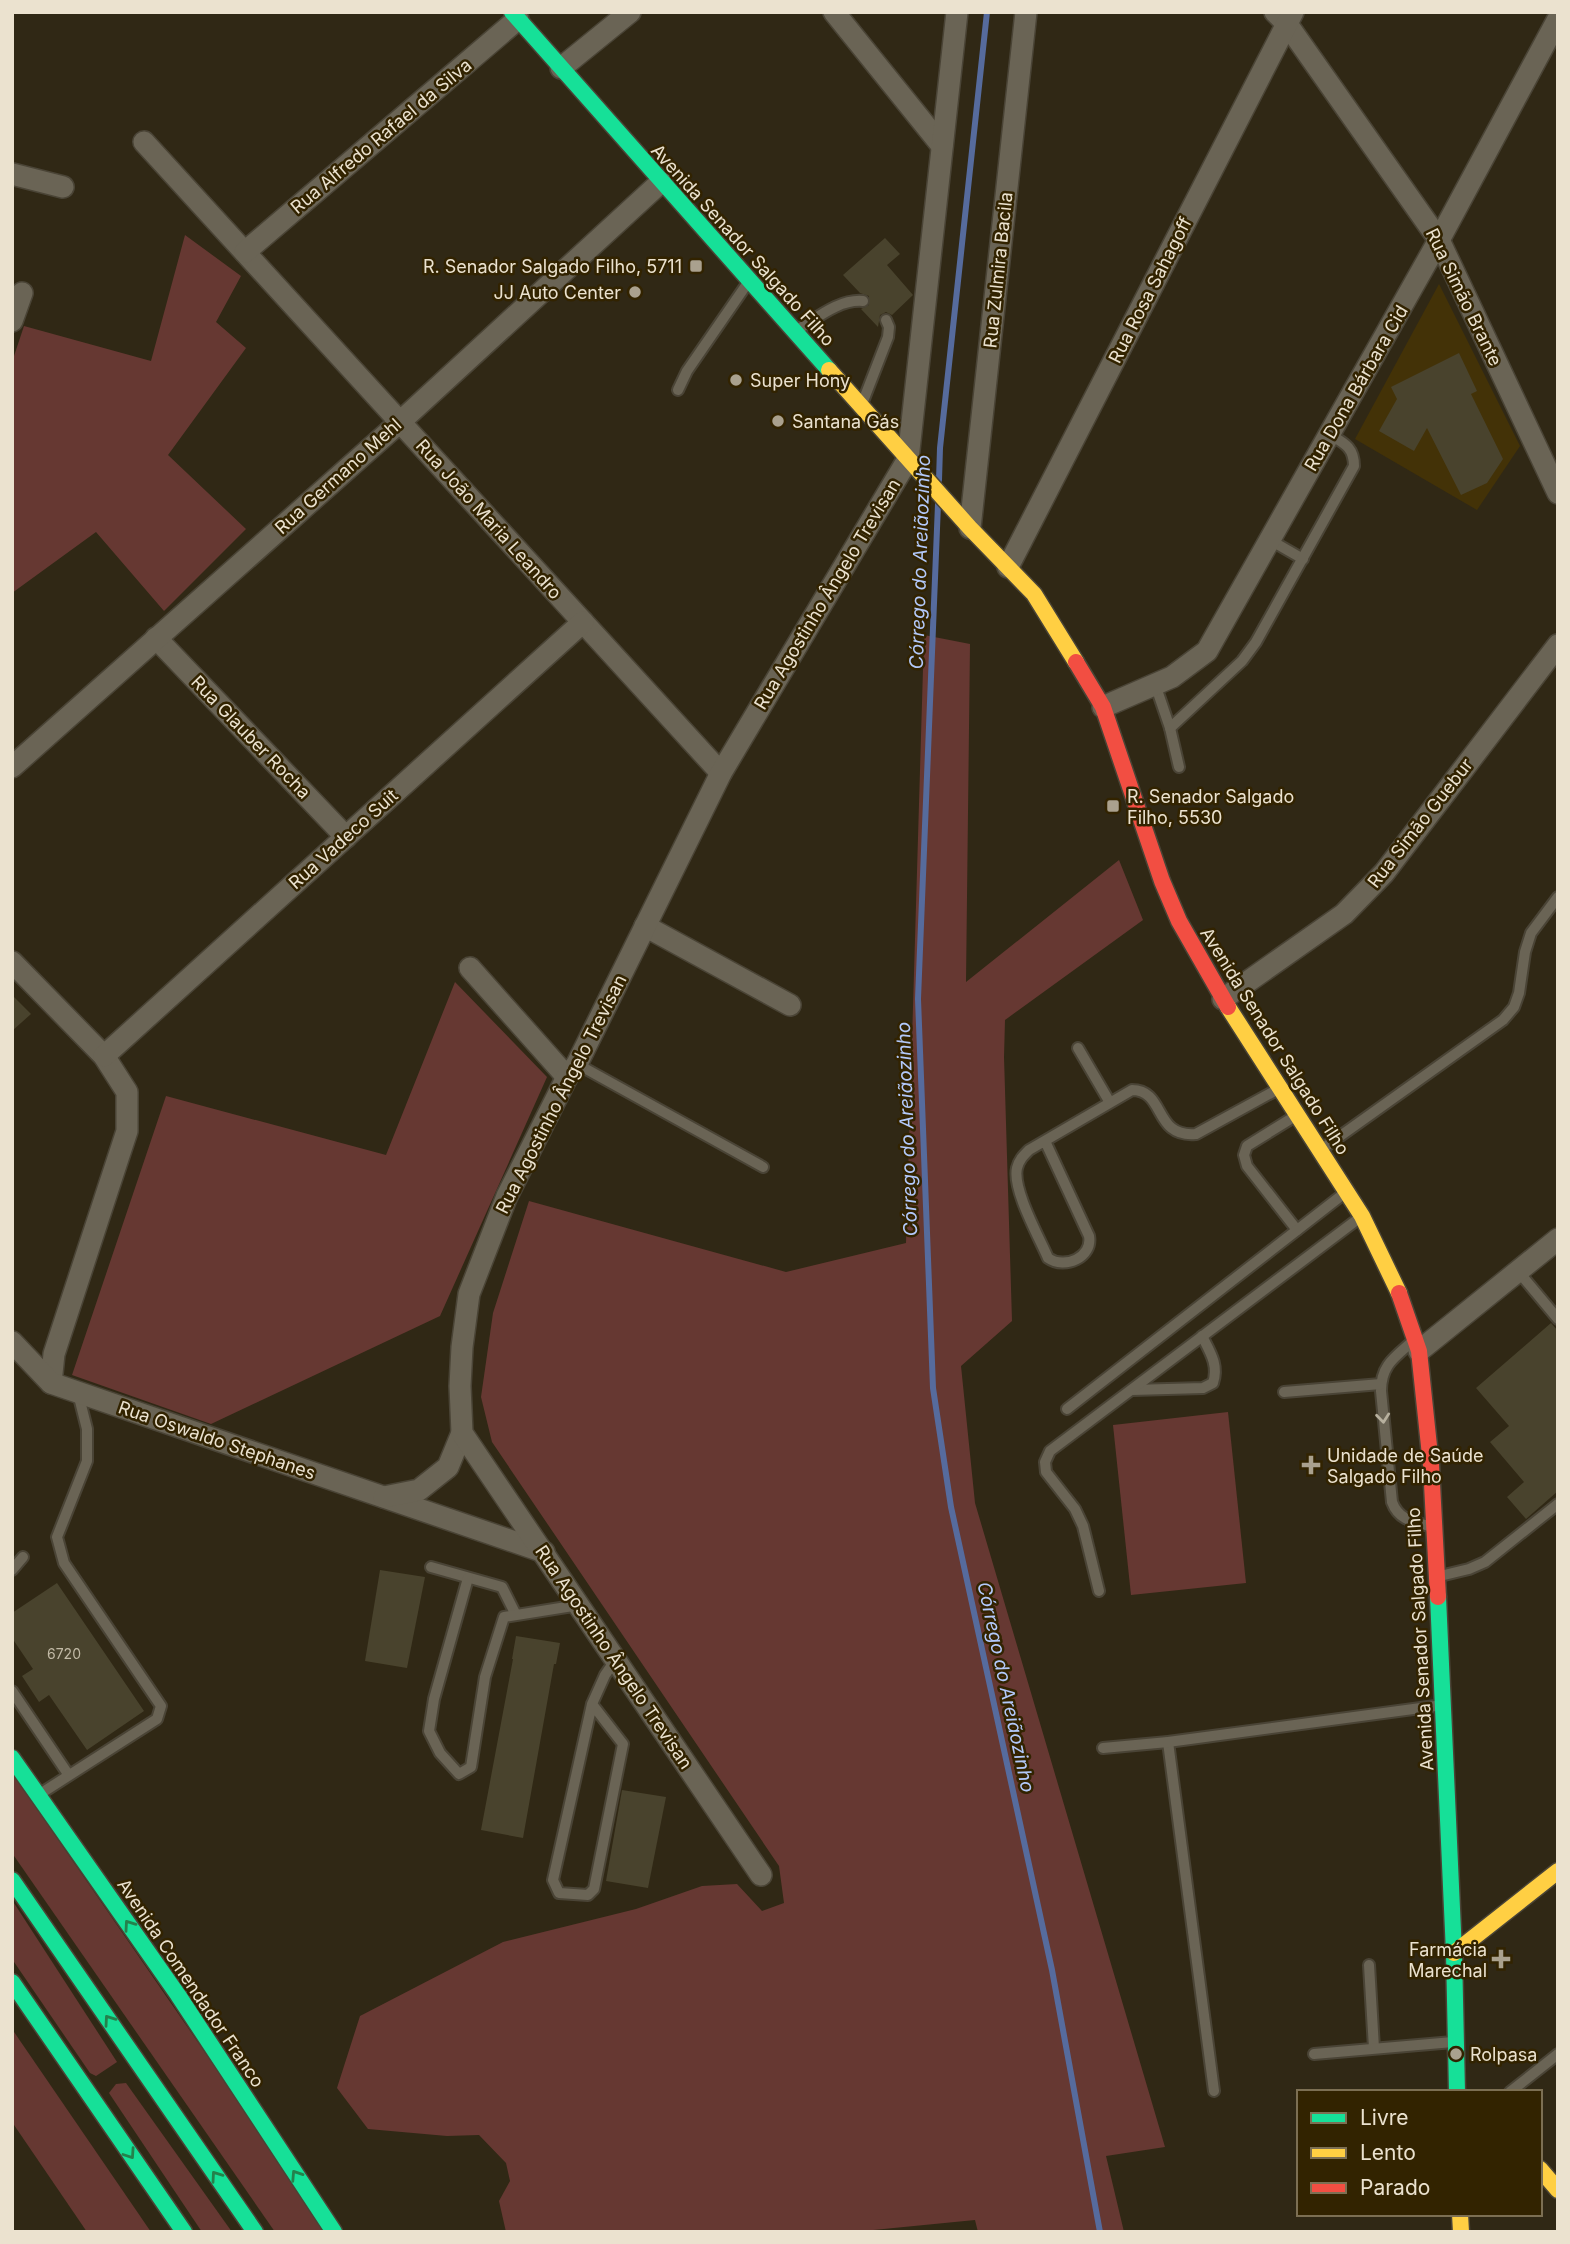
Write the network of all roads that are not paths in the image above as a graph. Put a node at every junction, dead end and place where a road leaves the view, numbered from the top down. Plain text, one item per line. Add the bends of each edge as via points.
1 (630, 12) edge
2 (834, 12) edge
3 (957, 12) edge
4 (1026, 12) edge
5 (515, 16) edge
6 (1285, 16) edge
7 (1558, 19) edge
8 (561, 68) junction
9 (144, 142) dead end
10 (942, 146) junction
11 (12, 174) edge
12 (661, 182) junction
13 (63, 187) dead end
14 (1439, 240) junction
15 (245, 252) junction
16 (749, 281) junction
17 (22, 293) dead end
18 (863, 301) dead end
19 (886, 320) dead end
20 (12, 321) edge
21 (794, 331) junction
22 (678, 390) dead end
23 (862, 407) junction
24 (400, 422) junction
25 (1329, 434) junction
26 (908, 459) junction
27 (1558, 494) edge
28 (970, 528) junction
29 (1269, 540) junction
30 (1303, 559) junction
31 (1008, 567) junction
32 (583, 621) junction
33 (156, 638) junction
34 (1558, 645) edge
35 (1155, 684) junction
36 (1103, 707) junction
37 (1170, 728) junction
38 (12, 767) edge
39 (1179, 767) dead end
40 (722, 773) junction
41 (346, 837) junction
42 (1558, 897) edge
43 (645, 926) junction
44 (12, 962) edge
45 (470, 968) dead end
46 (1223, 999) junction
47 (790, 1005) dead end
48 (1078, 1048) dead end
49 (104, 1056) junction
50 (572, 1070) junction
51 (1280, 1088) junction
52 (1109, 1101) junction
53 (1297, 1115) junction
54 (1045, 1141) junction
55 (1320, 1151) junction
56 (763, 1167) dead end
57 (1346, 1192) junction
58 (1362, 1216) junction
59 (1297, 1230) junction
60 (1558, 1239) edge
61 (1518, 1271) junction
62 (1558, 1319) edge
63 (1202, 1336) junction
64 (12, 1342) edge
65 (1417, 1345) junction
66 (51, 1383) junction
67 (1381, 1384) junction
68 (1132, 1390) junction
69 (1284, 1392) dead end
70 (78, 1393) junction
71 (1067, 1409) dead end
72 (463, 1433) junction
73 (383, 1497) junction
74 (1558, 1504) edge
75 (1434, 1527) junction
76 (544, 1552) junction
77 (23, 1557) dead end
78 (431, 1567) dead end
79 (12, 1570) edge
80 (1437, 1577) junction
81 (468, 1578) junction
82 (1099, 1591) dead end
83 (579, 1605) junction
84 (515, 1614) junction
85 (616, 1660) junction
86 (12, 1690) edge
87 (592, 1704) junction
88 (1443, 1706) junction
89 (1168, 1742) junction
90 (1103, 1748) dead end
91 (12, 1758) edge
92 (68, 1774) junction
93 (38, 1795) junction
94 (1558, 1871) edge
95 (761, 1875) dead end
96 (12, 1880) edge
97 (1454, 1953) junction
98 (1369, 1965) dead end
99 (12, 1982) edge
100 (1456, 2042) junction
101 (1374, 2048) junction
102 (1314, 2054) dead end
103 (1558, 2054) edge
104 (122, 2066) dead end
105 (148, 2076) junction
106 (100, 2077) dead end
107 (1457, 2085) edge
108 (1513, 2090) edge
109 (1214, 2091) dead end
110 (91, 2097) junction
111 (1542, 2171) edge
112 (1558, 2190) edge
113 (184, 2232) edge
114 (255, 2232) edge
115 (334, 2232) edge

1 - 8 street
2 - 10 street
3 - 10 street
4 - 28 street, Rua Zulmira Bacila
5 - 8 main road, Avenida Senador Salgado Filho
5 - 15 street, Rua Alfredo Rafael da Silva
6 - 14 street, Rua Simão Brante
6 - 31 street, Rua Rosa Sahagoff
7 - 14 street, Rua Dona Bárbara Cid
8 - 12 main road, Avenida Senador Salgado Filho
9 - 15 street, Rua João Maria Leandro
10 - 26 street
11 - 13 street
12 - 16 main road, Avenida Senador Salgado Filho
12 - 24 street, Rua Germano Mehl
14 - 25 street, Rua Dona Bárbara Cid
14 - 27 street, Rua Simão Brante
15 - 24 street, Rua João Maria Leandro
16 - 21 main road, Avenida Senador Salgado Filho
16 - 22 lane
17 - 20 street
18 - 21 lane via 843,303
19 - 23 lane via 888,337
21 - 23 main road, Avenida Senador Salgado Filho
23 - 26 main road, Avenida Senador Salgado Filho
24 - 32 street, Rua João Maria Leandro
24 - 33 street, Rua Germano Mehl
25 - 29 street, Rua Dona Bárbara Cid
25 - 30 lane via 1350,447 1354,466
26 - 28 main road, Avenida Senador Salgado Filho
26 - 40 street, Rua Agostinho Ângelo Trevisan
28 - 31 main road, Avenida Senador Salgado Filho
29 - 30 lane
29 - 35 street, Rua Dona Bárbara Cid via 1207,651
30 - 37 lane via 1242,661
31 - 36 main road, Avenida Senador Salgado Filho via 1034,594
32 - 40 street, Rua João Maria Leandro
32 - 41 street, Rua Vadeco Suit
33 - 38 street, Rua Germano Mehl
33 - 41 street, Rua Glauber Rocha
34 - 46 street, Rua Simão Guebur via 1384,873 1343,914
35 - 36 street, Rua Dona Bárbara Cid
35 - 37 lane
36 - 46 main road, Avenida Senador Salgado Filho via 1162,881
37 - 39 lane
40 - 43 street, Rua Agostinho Ângelo Trevisan
41 - 49 street, Rua Vadeco Suit
42 - 55 lane via 1531,933 1519,993 1503,1020
43 - 47 street
43 - 50 street, Rua Agostinho Ângelo Trevisan
44 - 49 street
45 - 50 street
46 - 51 main road, Avenida Senador Salgado Filho
48 - 52 lane
49 - 66 street via 127,1092 127,1131 54,1354
50 - 56 lane
50 - 72 street, Rua Agostinho Ângelo Trevisan via 508,1196 469,1294 460,1386
51 - 52 lane via 1196,1134 1183,1135 1171,1129 1141,1090
51 - 53 main road, Avenida Senador Salgado Filho
52 - 54 lane
53 - 55 main road, Avenida Senador Salgado Filho
53 - 59 lane via 1247,1146 1244,1155 1247,1166
54 - 54 lane via 1020,1158 1016,1171 1020,1193 1048,1258 1067,1264 1091,1245
55 - 57 main road, Avenida Senador Salgado Filho
57 - 58 main road, Avenida Senador Salgado Filho
57 - 59 lane
58 - 63 lane
58 - 65 main road, Avenida Senador Salgado Filho via 1395,1280
59 - 71 lane
60 - 61 street
61 - 62 lane
61 - 65 street
63 - 68 lane
63 - 68 lane via 1215,1361 1213,1383 1203,1388
64 - 66 street
65 - 67 lane via 1388,1363
65 - 75 main road, Avenida Senador Salgado Filho
66 - 70 street, Rua Oswaldo Stephanes
67 - 69 lane
67 -> 75 lane via 1396,1513
68 - 82 lane via 1050,1451 1045,1462 1046,1472 1083,1526
70 - 73 street, Rua Oswaldo Stephanes
70 - 92 lane via 87,1429 87,1461 57,1537 64,1563 161,1706 157,1719
72 - 73 street, Rua Oswaldo Stephanes via 448,1467 439,1475 419,1490
72 - 76 street, Rua Agostinho Ângelo Trevisan
73 - 76 street, Rua Oswaldo Stephanes
74 - 80 lane via 1485,1562
75 - 80 main road, Avenida Senador Salgado Filho
76 - 83 street, Rua Agostinho Ângelo Trevisan
77 - 79 lane
78 - 81 lane
80 - 88 main road, Avenida Senador Salgado Filho
81 - 84 lane via 502,1587
81 - 84 lane via 429,1731 440,1753 459,1774 471,1767 485,1677 505,1616
83 - 84 lane
83 - 85 street, Rua Agostinho Ângelo Trevisan
85 - 87 lane
85 - 95 street, Rua Agostinho Ângelo Trevisan
86 - 92 lane
87 - 87 lane via 553,1880 559,1893 588,1895 594,1889 623,1744
88 - 89 lane
88 - 97 main road, Avenida Senador Salgado Filho
89 - 90 lane
89 - 109 lane
91 - 93 main road, Avenida Comendador Franco
92 - 93 lane
115 -> 93 main road, Avenida Comendador Franco via 178,1995
94 - 97 main road
105 -> 96 main road
97 - 100 main road, Avenida Senador Salgado Filho
98 - 101 lane
99 - 110 main road
100 - 101 lane
100 - 107 main road, Avenida Senador Salgado Filho
101 - 102 lane
103 - 108 lane
104 - 105 main road via 134,2066
114 -> 105 main road
106 - 110 main road
110 -> 113 main road
111 - 112 main road

